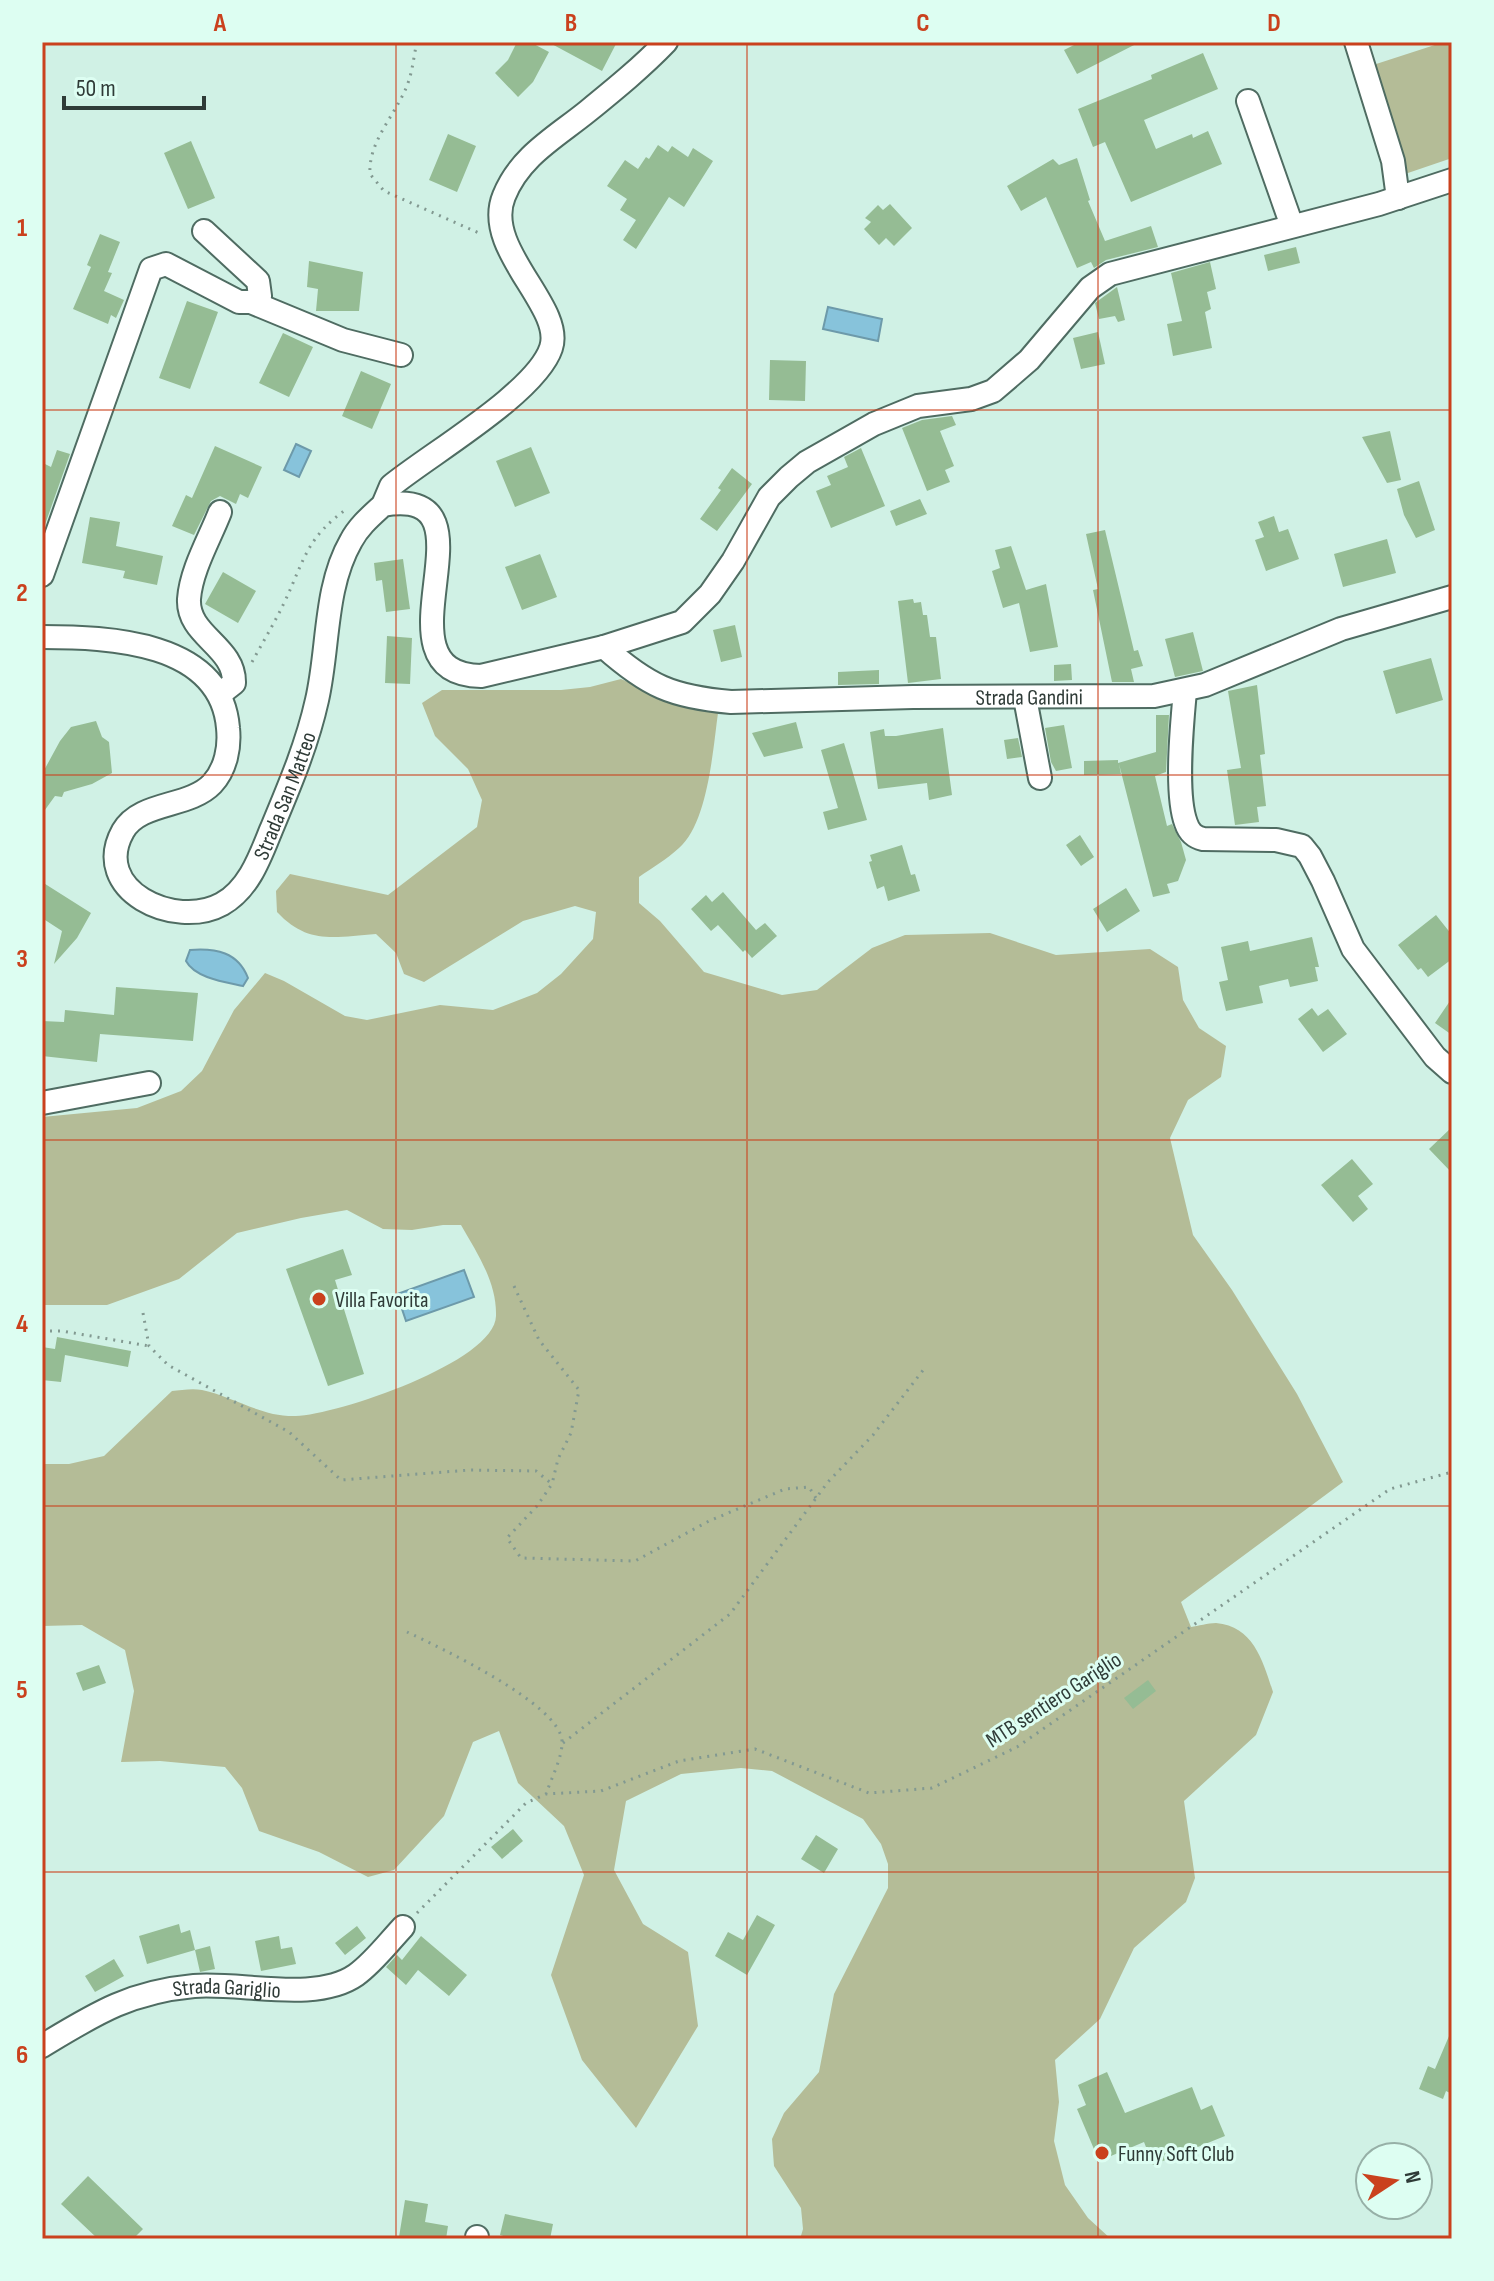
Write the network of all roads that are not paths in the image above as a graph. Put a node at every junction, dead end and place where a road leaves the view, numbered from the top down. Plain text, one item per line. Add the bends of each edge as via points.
1 (666, 42) edge
2 (1356, 42) edge
3 (1248, 101) dead end
4 (1452, 180) edge
5 (1398, 198) junction
6 (1292, 226) junction
7 (204, 231) dead end
8 (251, 302) junction
9 (401, 355) dead end
10 (383, 505) junction
11 (220, 512) dead end
12 (42, 575) edge
13 (1449, 603) edge
14 (42, 637) edge
15 (604, 647) junction
16 (227, 688) junction
17 (1185, 691) junction
18 (1025, 698) junction
19 (1040, 778) dead end
20 (1452, 1072) edge
21 (149, 1083) dead end
22 (42, 1103) edge
23 (403, 1927) road end
24 (42, 2046) edge

1 - 10 street, Strada San Matteo via 530,155 502,199 500,215 515,263 552,331 553,346 543,365 489,415 391,486
2 - 5 street via 1393,161
3 - 6 street
4 - 5 street
5 - 6 street
6 - 15 street via 1110,274 1090,288 1029,360 993,391 918,406 807,462 769,497 733,561 693,612 666,629
7 - 8 street via 258,281 260,296
8 - 9 street via 343,340
8 - 12 street via 239,302 166,264 151,269
10 - 15 street via 413,504 425,509 435,523 439,552 431,634 434,648 453,670 481,676
10 - 16 street, Strada San Matteo via 364,522 343,557 304,750 251,874 238,892 208,910 156,908 124,884 117,846 135,819 199,794 213,783 229,744
11 - 16 street, Strada San Matteo via 189,599 201,631 234,671
13 - 17 street, Strada Gandini via 1341,629
14 - 16 street via 118,640 154,649
15 - 18 street, Strada Gandini via 648,682 701,700
17 - 18 street, Strada Gandini
17 - 20 street via 1182,784 1190,831 1195,838 1276,840 1302,846 1353,949
18 - 19 street
21 - 22 street
23 - 24 street, Strada Gariglio via 359,1973 333,1985 195,1986 131,1998

